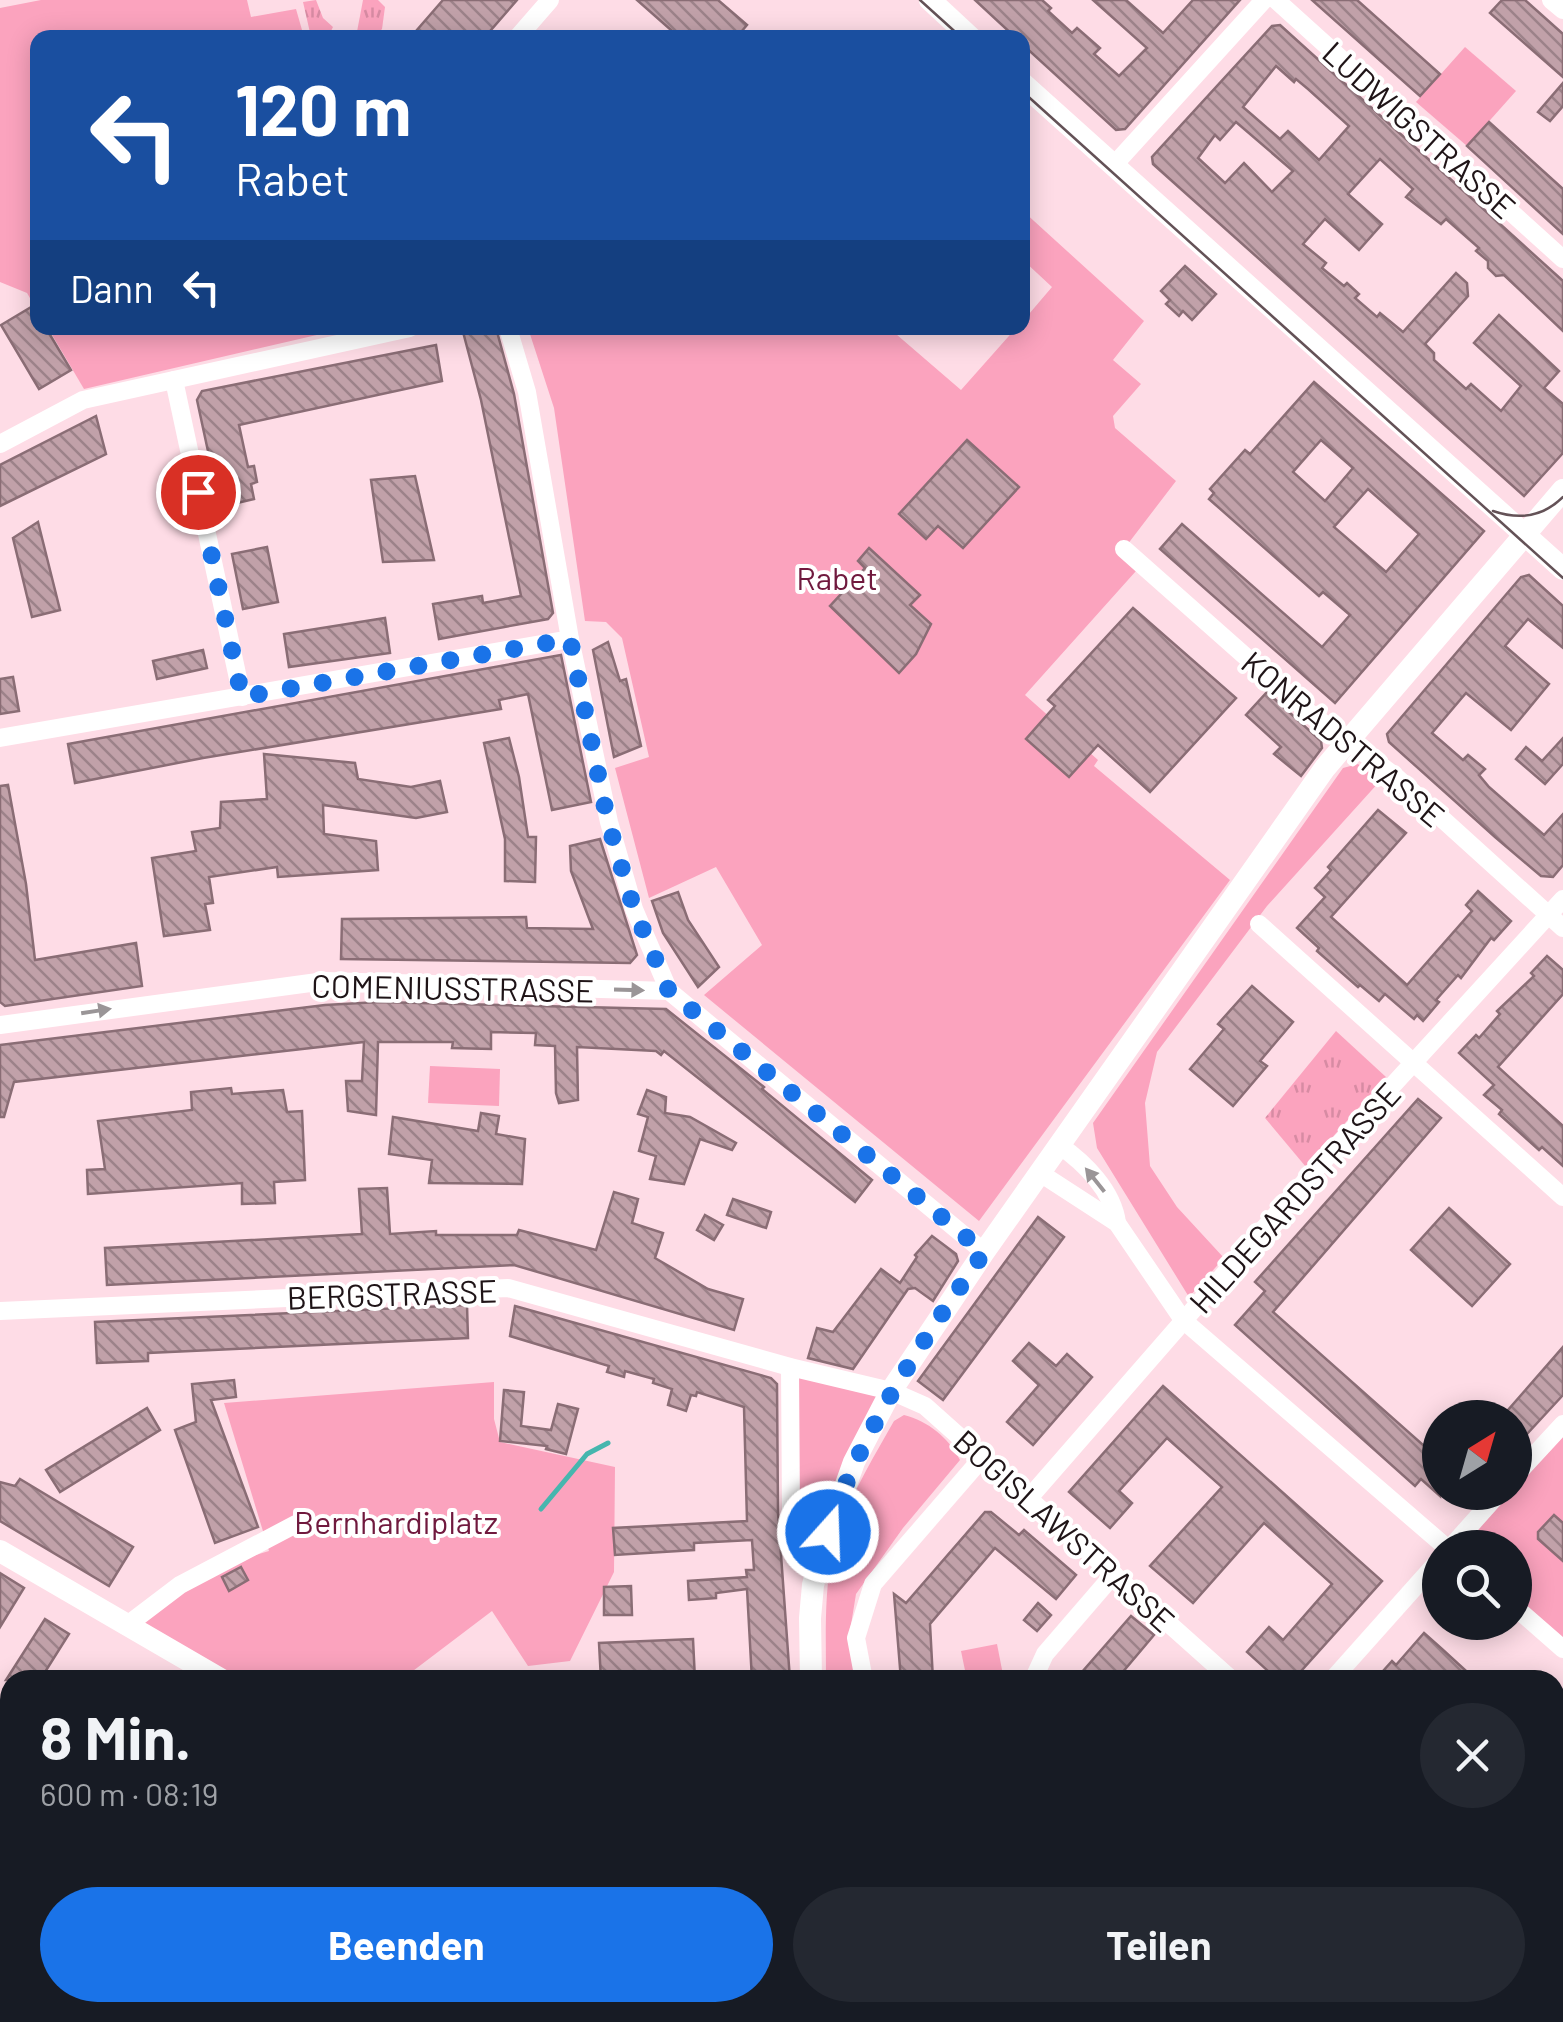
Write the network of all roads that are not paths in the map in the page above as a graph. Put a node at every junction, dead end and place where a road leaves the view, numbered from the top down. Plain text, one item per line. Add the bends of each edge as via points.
1 (550, 0) edge
2 (930, 0) edge
3 (1264, 0) edge
4 (1276, 0) edge
5 (1552, 0) edge
6 (1563, 10) edge
7 (524, 30) edge
8 (963, 30) edge
9 (1030, 91) edge
10 (1114, 165) junction
11 (1563, 259) edge
12 (378, 335) edge
13 (510, 335) edge
14 (174, 380) junction
15 (0, 444) edge
16 (1563, 490) edge
17 (1524, 534) junction
18 (1124, 549) dead end
19 (1563, 569) edge
20 (570, 639) junction
21 (242, 697) junction
22 (0, 738) edge
23 (1348, 740) junction
24 (1563, 899) edge
25 (1556, 922) edge
26 (1259, 924) dead end
27 (669, 991) junction
28 (0, 1025) edge
29 (1414, 1063) junction
30 (1050, 1158) junction
31 (1563, 1197) edge
32 (1117, 1224) junction
33 (984, 1252) junction
34 (0, 1311) edge
35 (1183, 1320) junction
36 (790, 1367) junction
37 (891, 1391) junction
38 (1563, 1424) edge
39 (983, 1457) junction
40 (1532, 1458) edge
41 (1029, 1498) junction
42 (1483, 1510) edge
43 (296, 1524) dead end
44 (1427, 1530) edge
45 (1465, 1530) edge
46 (0, 1551) edge
47 (822, 1552) junction
48 (1114, 1574) junction
49 (1422, 1579) edge
50 (1532, 1622) edge
51 (126, 1626) junction
52 (1563, 1649) edge
53 (204, 1670) edge
54 (811, 1670) edge
55 (862, 1670) edge
56 (1038, 1670) edge
57 (1221, 1670) edge
58 (1341, 1670) edge

1 - 7 street
2 - 8 street
3 - 10 street
4 - 11 street, LUDWIGSTRASSE
5 - 6 street
9 - 10 street
10 - 17 street
12 - 14 street
13 - 20 street via 527,392
14 - 15 street via 83,400
14 - 21 street
16 - 17 street
17 - 19 street
17 - 23 street
18 - 23 street, KONRADSTRASSE via 1307,712
20 - 21 street
20 - 27 street via 608,822 634,909
21 - 22 street
23 - 25 street, KONRADSTRASSE
23 - 30 street
24 - 25 street, HILDEGARDSTRASSE
25 - 29 street, HILDEGARDSTRASSE
26 - 29 street
28 -> 27 street, COMENIUSSTRASSE via 325,981
27 - 33 street
29 - 31 street
29 - 35 street, HILDEGARDSTRASSE
30 - 32 street
32 -> 30 street via 1114,1204 1078,1158
30 - 33 street
32 - 35 street
33 - 37 street
34 - 36 street, BERGSTRASSE via 508,1288
35 - 41 street, HILDEGARDSTRASSE
35 - 44 street
36 - 37 street, BERGSTRASSE
36 - 47 street via 792,1512 803,1537
37 - 39 street, BOGISLAWSTRASSE via 926,1406
37 - 47 street via 854,1462
38 - 40 street
39 - 41 street, BOGISLAWSTRASSE
39 - 55 street via 873,1584 856,1638
41 - 48 street, BOGISLAWSTRASSE
42 - 45 street
43 - 51 street via 180,1585
46 - 51 street
47 - 54 street via 813,1585
48 - 56 street
48 - 57 street, BOGISLAWSTRASSE
49 - 58 street
50 - 52 street
51 - 53 street

